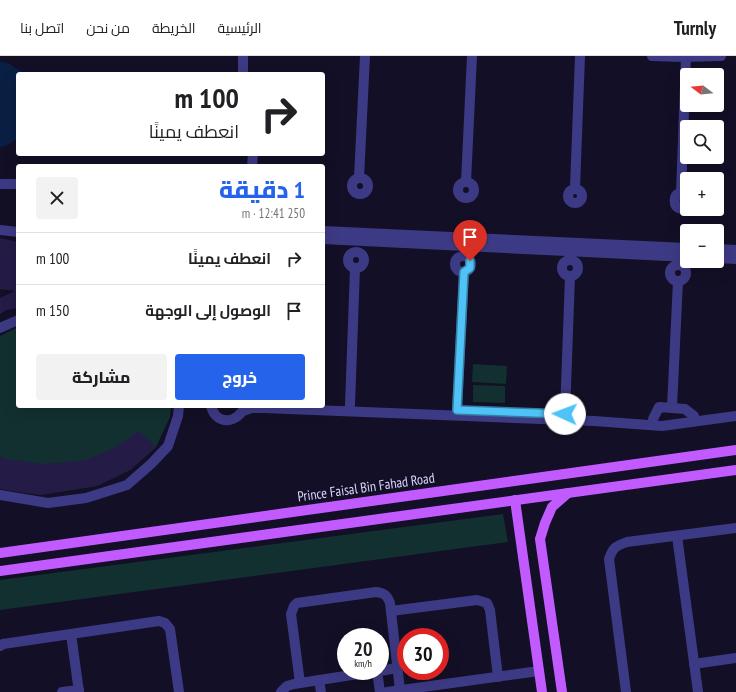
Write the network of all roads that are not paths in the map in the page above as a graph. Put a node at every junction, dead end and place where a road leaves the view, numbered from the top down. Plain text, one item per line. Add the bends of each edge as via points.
1 (243, 56) edge
2 (365, 56) edge
3 (472, 56) edge
4 (580, 56) edge
5 (652, 56) edge
6 (721, 56) edge
7 (686, 57) junction
8 (243, 72) edge
9 (684, 172) edge
10 (360, 178) dead end
11 (466, 182) dead end
12 (0, 184) edge
13 (16, 184) edge
14 (575, 188) dead end
15 (680, 196) edge
16 (680, 208) edge
17 (0, 230) edge
18 (325, 231) edge
19 (16, 232) edge
20 (325, 239) edge
21 (680, 248) edge
22 (724, 249) edge
23 (736, 250) edge
24 (680, 257) edge
25 (724, 258) edge
26 (736, 259) edge
27 (355, 268) dead end
28 (464, 272) dead end
29 (570, 276) dead end
30 (678, 281) dead end
31 (16, 321) edge
32 (0, 328) edge
33 (325, 404) edge
34 (350, 405) junction
35 (672, 407) junction
36 (179, 408) edge
37 (212, 408) edge
38 (244, 409) edge
39 (457, 410) junction
40 (736, 411) edge
41 (565, 414) junction
42 (694, 416) junction
43 (736, 416) edge
44 (653, 419) junction
45 (736, 450) edge
46 (736, 470) edge
47 (568, 493) junction
48 (0, 494) edge
49 (515, 500) junction
50 (736, 528) edge
51 (678, 536) junction
52 (0, 553) edge
53 (0, 571) edge
54 (391, 611) junction
55 (71, 634) junction
56 (0, 646) edge
57 (736, 658) edge
58 (397, 660) edge
59 (694, 664) junction
60 (539, 671) junction
61 (337, 677) edge
62 (498, 677) junction
63 (319, 680) junction
64 (379, 680) edge
65 (399, 680) edge
66 (300, 683) junction
67 (459, 687) edge
68 (400, 690) junction
69 (79, 691) edge
70 (62, 692) edge
71 (179, 692) edge
72 (281, 692) edge
73 (321, 692) edge
74 (380, 692) edge
75 (388, 692) edge
76 (542, 692) edge
77 (562, 692) edge
78 (626, 692) edge
79 (698, 692) edge

1 - 8 street
2 - 10 street
3 - 11 street
4 - 14 street
5 - 7 street
6 - 7 street
7 - 9 street
12 - 13 street
15 - 16 street via 675,197 674,204
17 - 19 street
18 - 21 street
20 - 24 street
22 - 23 street
25 - 26 street
27 - 34 street
28 - 39 street
29 - 41 street
30 - 35 street
31 - 32 street
33 - 34 street
34 - 39 street
35 - 42 street via 685,409
35 - 44 street via 659,407
36 - 48 street via 168,446 127,485 86,498 48,503
37 - 38 street via 215,415 224,420 235,419
38 - 43 street via 594,421 662,426
39 - 41 street
40 - 42 street
41 - 44 street
42 - 44 street
45 - 52 main road, Prince Faisal Bin Fahad Road
46 - 47 main road
47 - 49 main road
47 - 77 main road via 552,507 540,539
49 - 53 main road
49 - 60 main road
50 - 51 street
51 - 59 street
51 - 78 street via 627,542 612,550 609,559
54 - 58 street
54 - 62 street via 477,600 487,603
54 - 66 street via 387,596 376,592 297,603 291,614
55 - 56 street
55 - 69 street
55 - 71 street via 165,622 170,629
57 - 59 street
59 - 79 street
60 - 62 street
60 - 76 main road
61 - 63 street
62 - 67 street
63 - 66 street
63 - 73 street
64 - 74 street
65 - 68 street
66 - 72 street via 287,686
67 - 68 street
68 - 75 street
69 - 70 street

